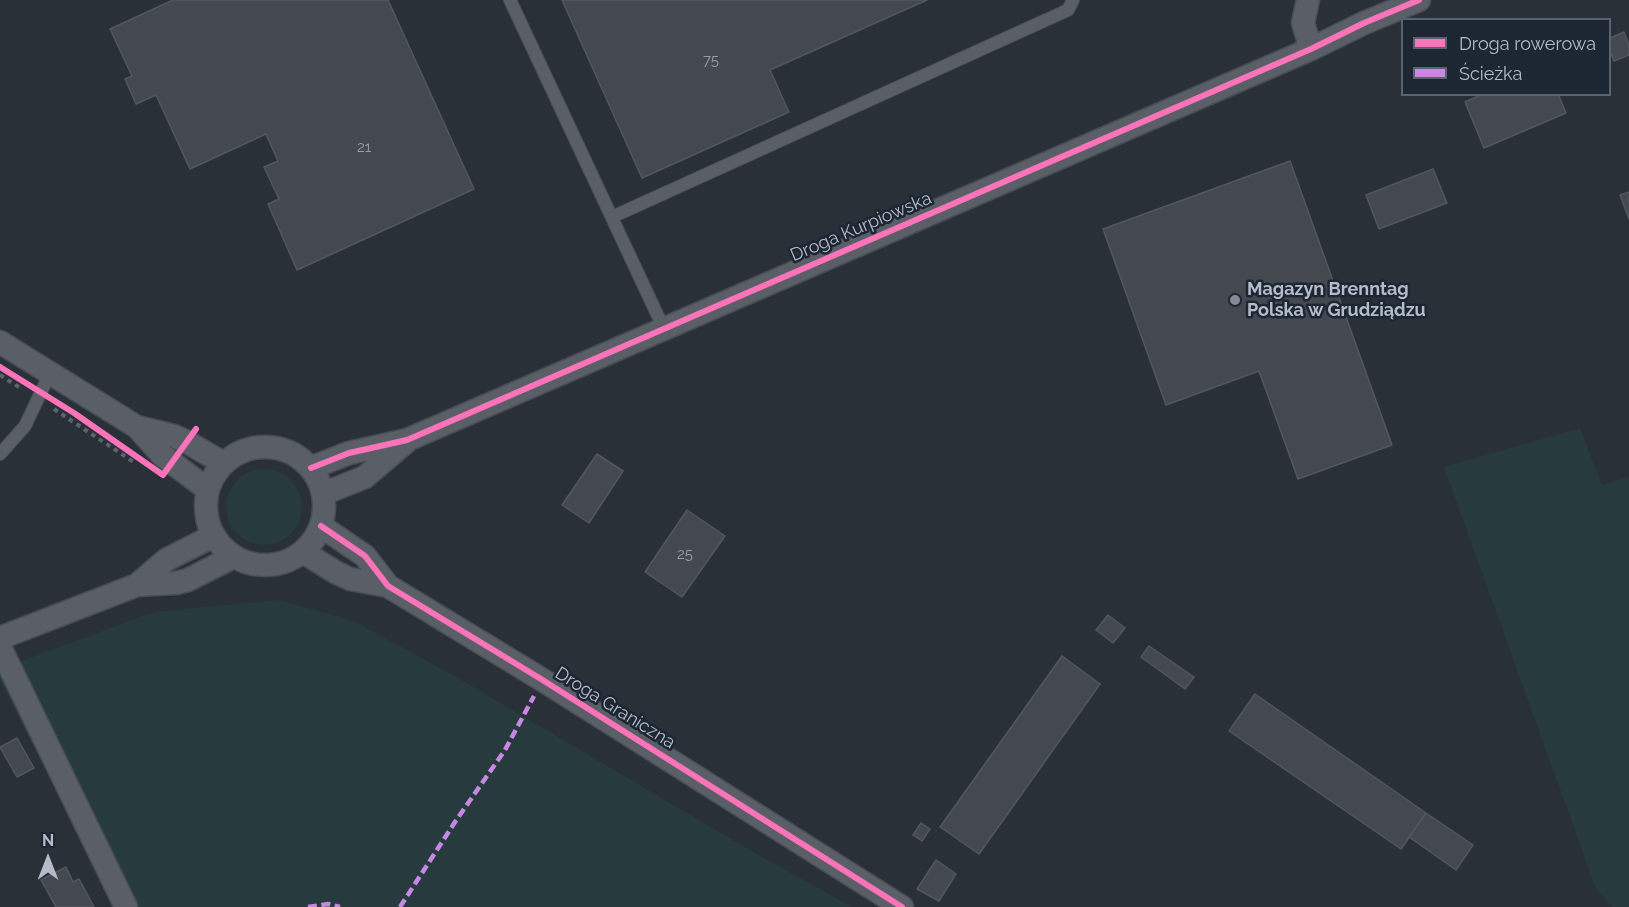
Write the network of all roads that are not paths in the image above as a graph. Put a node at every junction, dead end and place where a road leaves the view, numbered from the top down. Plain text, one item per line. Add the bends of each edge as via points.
1 (510, 0) edge
2 (1073, 0) edge
3 (1308, 0) edge
4 (1419, 0) edge
5 (1311, 49) junction
6 (612, 217) junction
7 (664, 329) junction
8 (0, 342) edge
9 (43, 388) junction
10 (137, 427) junction
11 (407, 440) junction
12 (0, 454) edge
13 (223, 463) junction
14 (311, 468) junction
15 (207, 489) junction
16 (323, 494) junction
17 (321, 526) junction
18 (213, 536) junction
19 (303, 552) junction
20 (233, 557) junction
21 (137, 585) junction
22 (388, 586) junction
23 (0, 638) edge
24 (0, 647) edge
25 (126, 907) edge
26 (902, 907) edge

1 - 6 lane
2 - 6 lane via 1068,10
3 - 5 street via 1303,23
4 - 5 street, Droga Kurpiowska
5 - 7 street, Droga Kurpiowska
6 - 7 lane
7 - 11 street, Droga Kurpiowska
8 - 9 street
9 - 10 street
9 - 12 lane via 25,426
10 - 13 street via 174,436
10 - 15 street via 162,455
11 - 14 street, Droga Kurpiowska via 349,453
11 - 16 street, Droga Kurpiowska via 365,477
13 - 14 street via 258,446 287,451
13 - 15 street
14 - 16 street
15 - 18 street via 205,513
16 - 17 street
17 - 19 street
17 - 22 street, Droga Graniczna via 365,556
18 - 20 street
18 - 21 street via 166,560
19 - 20 street via 287,562 269,566
19 - 22 street, Droga Graniczna via 350,579
20 - 21 street via 176,583
21 - 23 street
22 - 26 street, Droga Graniczna
24 - 25 street

